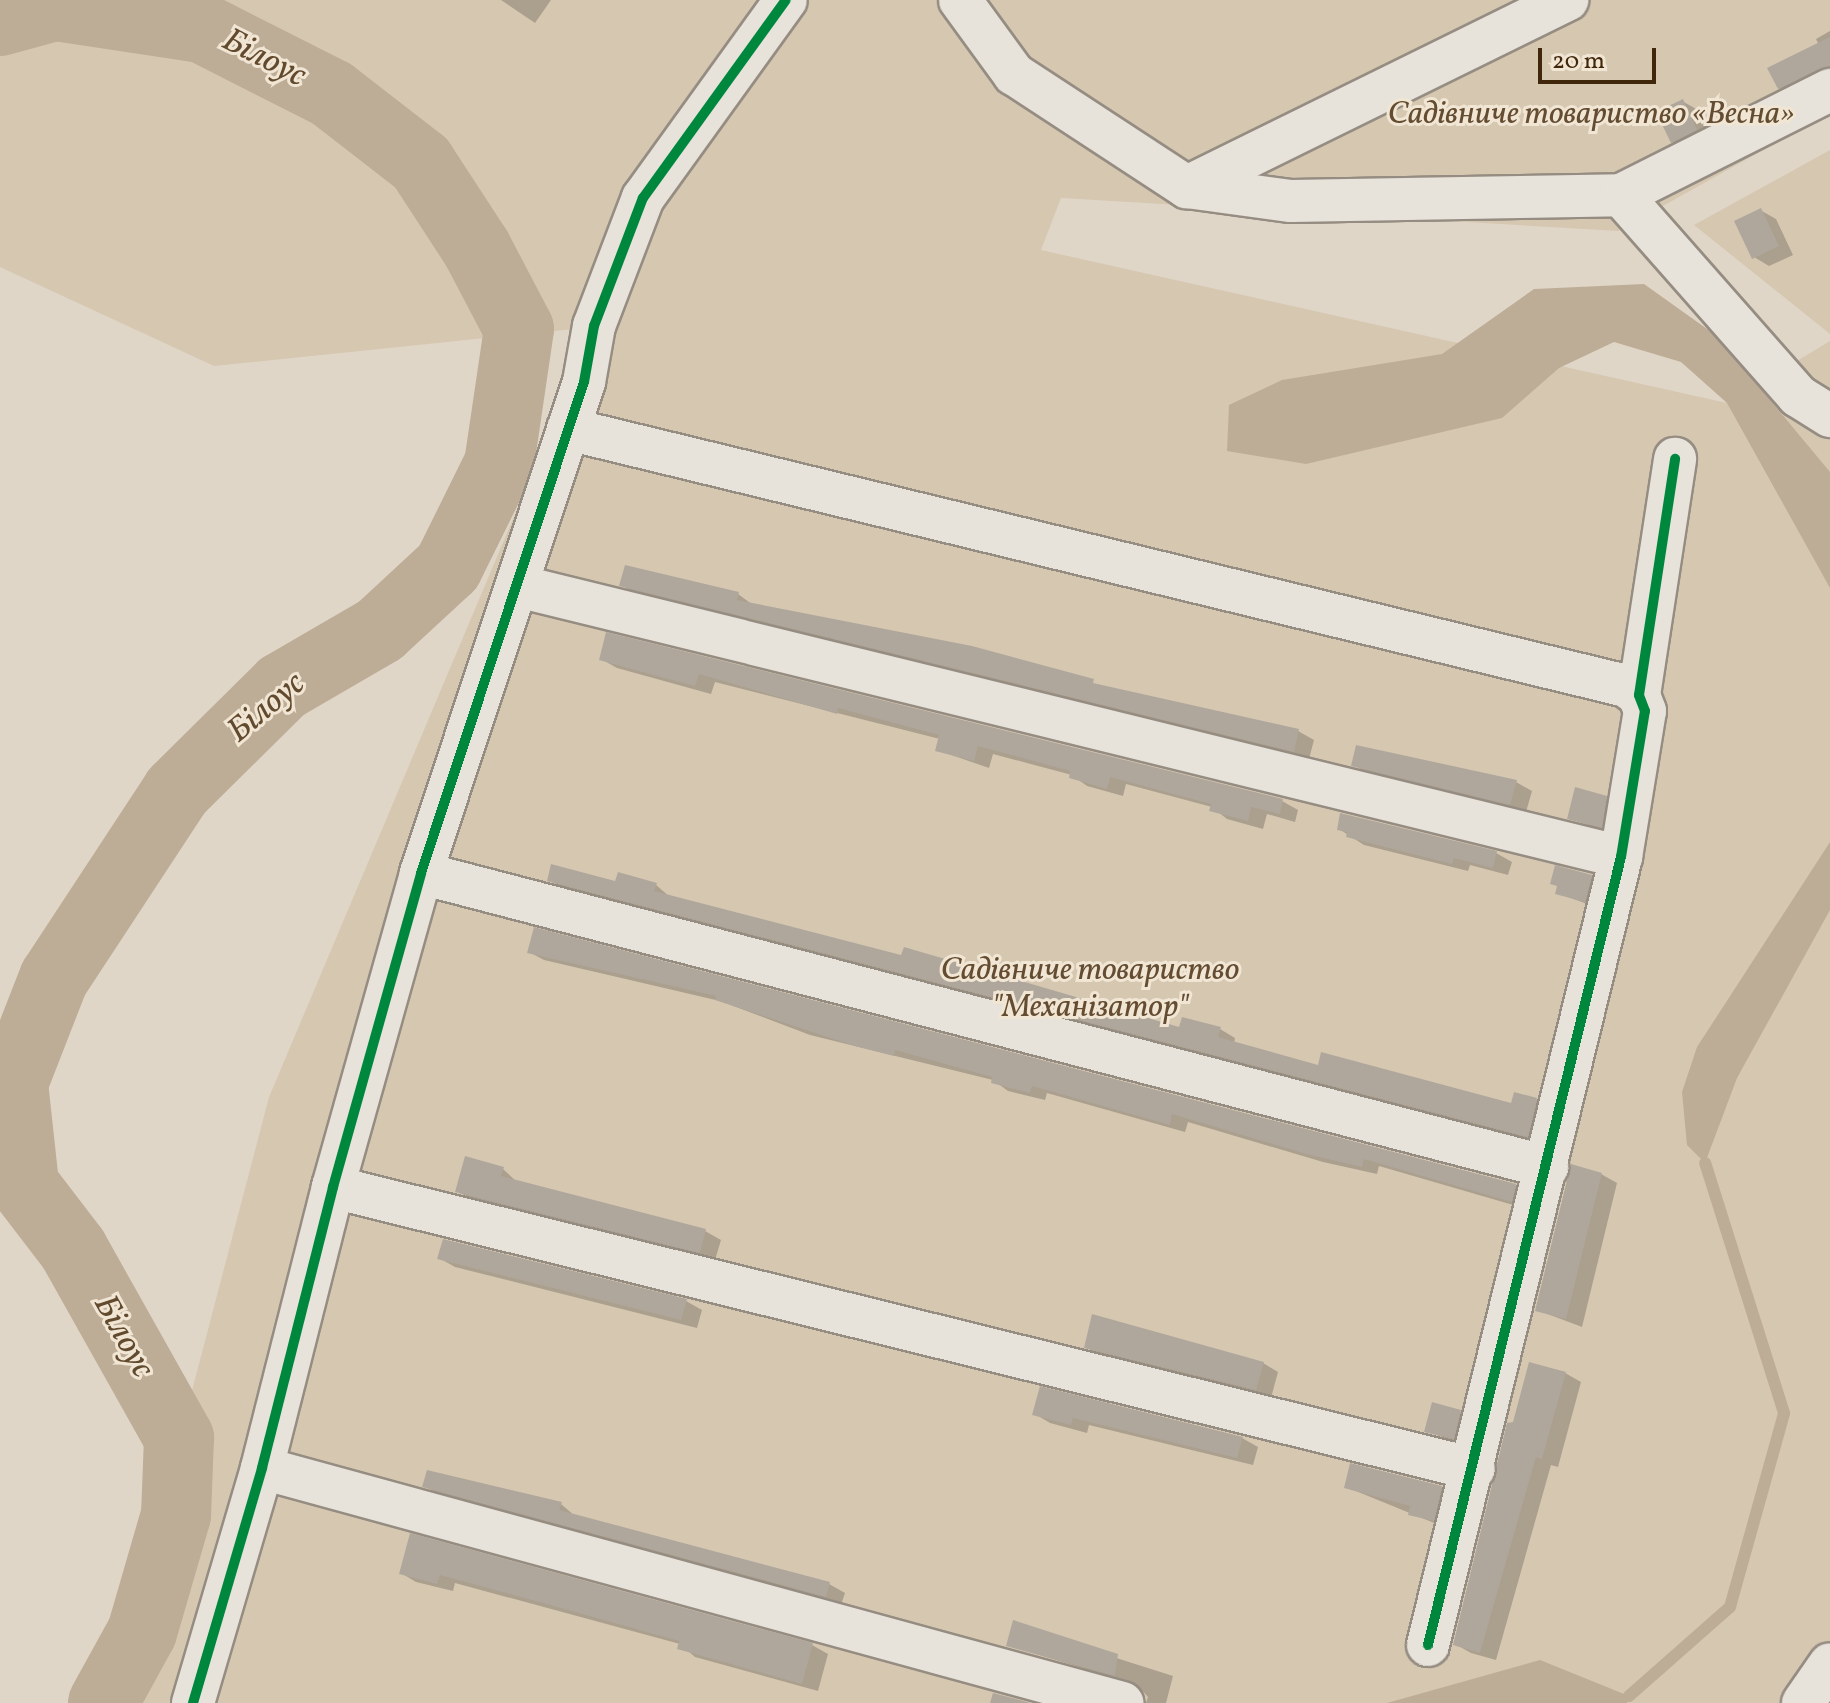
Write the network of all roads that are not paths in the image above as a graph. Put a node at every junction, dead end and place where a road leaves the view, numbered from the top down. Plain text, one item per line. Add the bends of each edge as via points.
1 (786, 0) edge
2 (960, 0) edge
3 (1567, 0) edge
4 (1830, 90) edge
5 (1187, 187) junction
6 (1621, 195) junction
7 (1830, 416) edge
8 (568, 429) junction
9 (1675, 459) dead end
10 (518, 586) junction
11 (1639, 695) junction
12 (1621, 857) junction
13 (421, 873) junction
14 (1547, 1167) junction
15 (333, 1187) junction
16 (262, 1468) junction
17 (1474, 1469) junction
18 (1428, 1645) dead end
19 (1830, 1664) edge
20 (193, 1703) edge
21 (1122, 1703) edge
22 (1803, 1703) edge

1 - 8 street via 643,198 594,326
2 - 5 street via 1014,74
3 - 5 street
4 - 6 street
5 - 6 street via 1291,201
6 - 7 street via 1798,396
8 - 10 street
8 - 11 street via 1626,686
9 - 11 street
10 - 12 street
10 - 13 street
11 - 12 street via 1645,711
12 - 14 street
13 - 14 street
13 - 15 street
14 - 17 street
15 - 16 street
15 - 17 street
16 - 20 street
16 - 21 street
17 - 18 street
19 - 22 street

